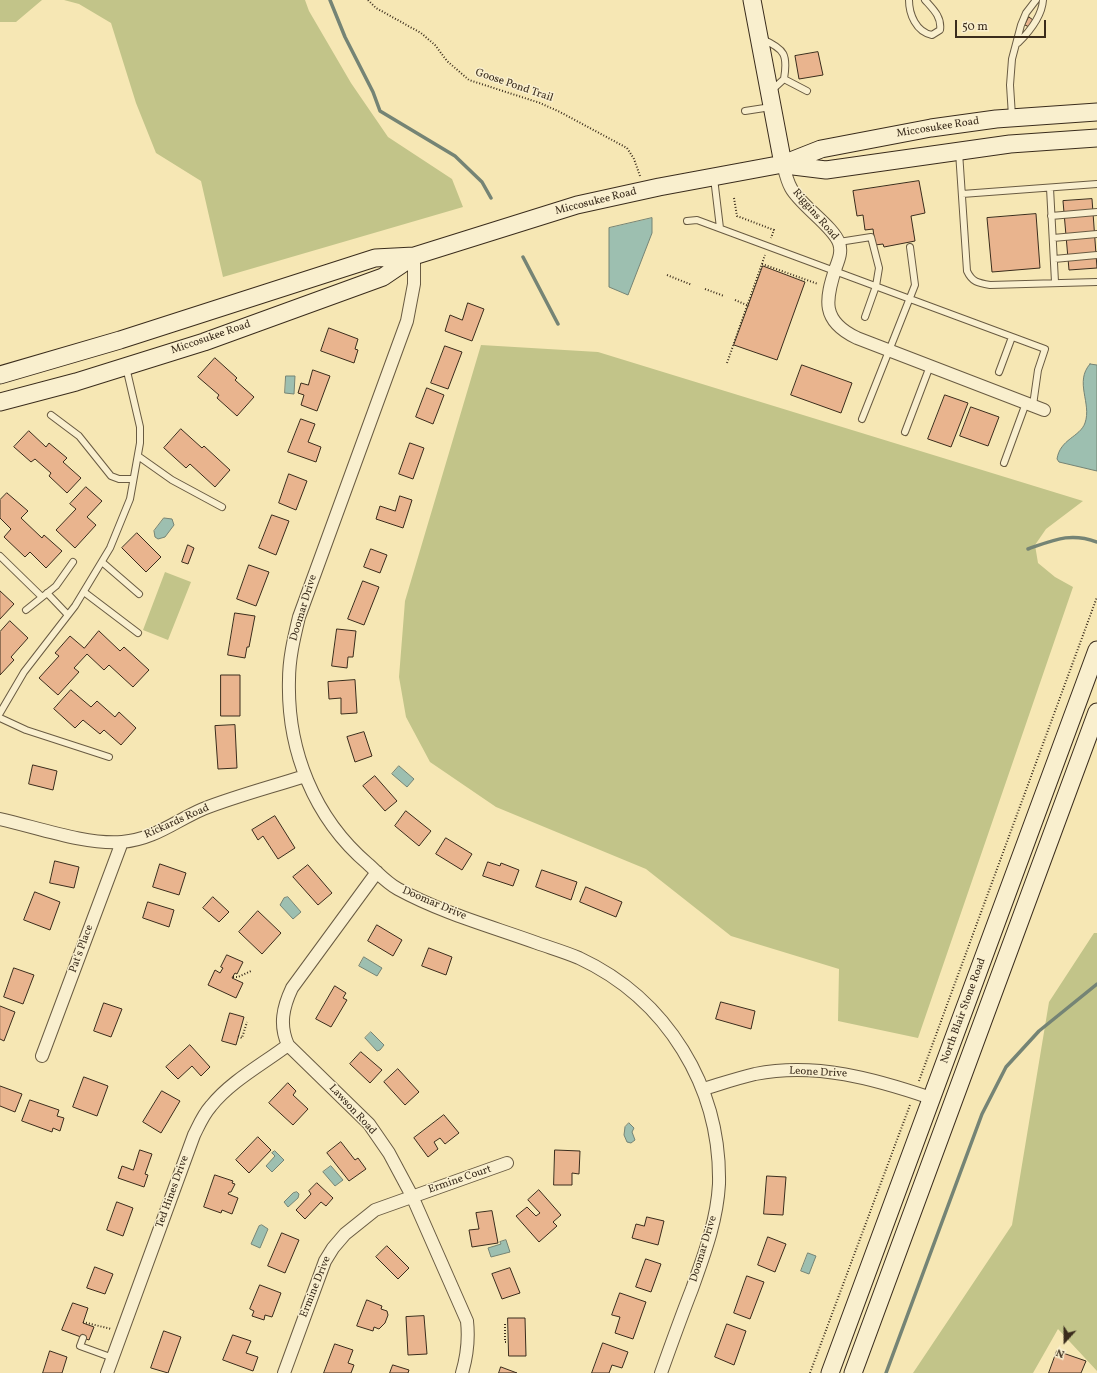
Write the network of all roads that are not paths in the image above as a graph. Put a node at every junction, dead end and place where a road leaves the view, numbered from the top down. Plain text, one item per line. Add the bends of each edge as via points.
1 (752, 0) edge
2 (909, 0) edge
3 (925, 0) edge
4 (1036, 0) edge
5 (1043, 0) edge
6 (759, 38) junction
7 (1018, 43) junction
8 (784, 79) junction
9 (807, 91) dead end
10 (771, 99) junction
11 (745, 111) dead end
12 (1097, 112) edge
13 (1012, 118) junction
14 (1097, 138) edge
15 (959, 150) junction
16 (783, 164) junction
17 (714, 177) junction
18 (1097, 184) edge
19 (1050, 188) junction
20 (962, 194) junction
21 (1097, 212) edge
22 (1051, 216) junction
23 (687, 221) dead end
24 (720, 228) junction
25 (1097, 234) edge
26 (1053, 238) junction
27 (839, 242) junction
28 (910, 248) dead end
29 (414, 256) junction
30 (1097, 256) edge
31 (1054, 259) junction
32 (835, 270) junction
33 (1055, 282) junction
34 (1097, 282) edge
35 (876, 286) junction
36 (910, 298) junction
37 (865, 317) dead end
38 (1012, 337) junction
39 (120, 340) junction
40 (890, 351) junction
41 (126, 366) junction
42 (930, 366) junction
43 (999, 372) dead end
44 (0, 375) edge
45 (0, 402) edge
46 (1034, 406) junction
47 (51, 415) dead end
48 (862, 419) dead end
49 (905, 432) dead end
50 (138, 456) junction
51 (1004, 462) dead end
52 (133, 479) junction
53 (222, 507) dead end
54 (0, 556) edge
55 (73, 562) dead end
56 (102, 562) junction
57 (84, 592) junction
58 (139, 594) dead end
59 (45, 595) junction
60 (26, 610) dead end
61 (68, 615) junction
62 (138, 633) dead end
63 (1097, 650) edge
64 (1097, 712) edge
65 (0, 713) edge
66 (0, 718) edge
67 (109, 757) dead end
68 (305, 776) junction
69 (0, 819) edge
70 (122, 842) junction
71 (377, 872) junction
72 (288, 1045) junction
73 (42, 1056) dead end
74 (702, 1088) junction
75 (931, 1098) junction
76 (940, 1136) junction
77 (507, 1163) dead end
78 (412, 1196) junction
79 (83, 1338) dead end
80 (113, 1358) junction
81 (107, 1373) edge
82 (284, 1373) edge
83 (462, 1373) edge
84 (661, 1373) edge
85 (830, 1373) edge
86 (852, 1373) edge

1 - 6 street, Riggins Road
2 - 3 lane via 909,11 914,22 928,34 932,34 940,30 941,24
4 - 7 lane via 1026,13
5 - 7 lane via 1031,30
6 - 8 lane via 781,49 785,58
6 - 10 street, Riggins Road
7 - 13 lane via 1010,71
8 - 9 lane
8 - 10 lane
10 - 11 lane
10 - 16 street, Riggins Road
12 - 13 street, Miccosukee Road
13 - 16 street, Miccosukee Road via 930,128 821,149
14 - 15 street, Miccosukee Road
15 - 16 street, Miccosukee Road via 826,170
15 - 20 lane
16 - 17 street, Miccosukee Road
16 - 27 street, Riggins Road via 791,188
17 - 24 lane
17 - 29 street, Miccosukee Road via 577,204
18 - 19 lane
19 - 20 lane
19 - 22 lane
20 - 33 lane via 967,271 970,278 975,282 990,285
21 - 22 lane
22 - 26 lane
23 - 24 lane via 697,220
24 - 32 lane
25 - 26 lane
26 - 31 lane
27 - 32 street, Riggins Road via 840,257
27 - 35 lane via 871,237 879,268
28 - 36 lane via 915,285
29 - 39 street, Miccosukee Road via 375,258
29 - 41 street, Miccosukee Road via 383,277 204,342
29 - 68 street, Doomar Drive via 414,284 407,321 299,617 292,649 288,679 289,715 296,753
30 - 31 lane
31 - 33 lane
32 - 35 lane
32 - 40 street, Riggins Road via 827,299 828,308 838,327 847,334
33 - 34 lane
35 - 36 lane
35 - 37 lane
36 - 38 lane
36 - 40 lane
38 - 43 lane
38 - 46 lane via 1045,349 1038,370
39 - 41 street
39 - 44 street, Miccosukee Road
40 - 42 street, Riggins Road
40 - 48 lane
41 - 45 street, Miccosukee Road
41 - 50 lane via 140,427
42 - 46 street, Riggins Road
42 - 49 lane
46 - 51 lane
47 - 52 lane via 79,436 111,476
50 - 52 lane
50 - 53 lane via 172,480
52 - 56 lane via 130,499
54 - 59 lane
55 - 59 lane via 56,586
56 - 57 lane
56 - 58 lane
57 - 61 lane
57 - 62 lane
59 - 60 lane
59 - 61 lane
61 - 65 lane via 24,672
63 - 75 street, North Blair Stone Road
64 - 76 street, North Blair Stone Road
66 - 67 lane via 26,730
68 - 70 street, Rickards Road via 203,809 160,832
68 - 71 street, Doomar Drive via 316,801 332,826 355,854
69 - 70 street, Rickards Road via 87,839
70 - 73 street, Pat's Place
71 - 72 street via 292,988 282,1015
71 - 74 street, Doomar Drive via 395,888 430,905 576,957 601,969 644,1001 676,1038
72 - 78 street, Lawson Road via 369,1124 389,1153
72 - 80 street, Ted Hines Drive via 229,1088 202,1117
74 - 75 street, Leone Drive via 756,1074 808,1071 862,1077
74 - 84 street, Doomar Drive via 712,1118 718,1155 716,1212 703,1258
75 - 76 street via 938,1115
75 - 85 street, North Blair Stone Road
76 - 86 street, North Blair Stone Road
77 - 78 street, Ermine Court
78 - 82 street, Ermine Drive via 375,1210 345,1234 333,1248 315,1287
78 - 83 street, Lawson Road via 467,1321 467,1350
79 - 80 lane via 80,1346
80 - 81 street, Ted Hines Drive

